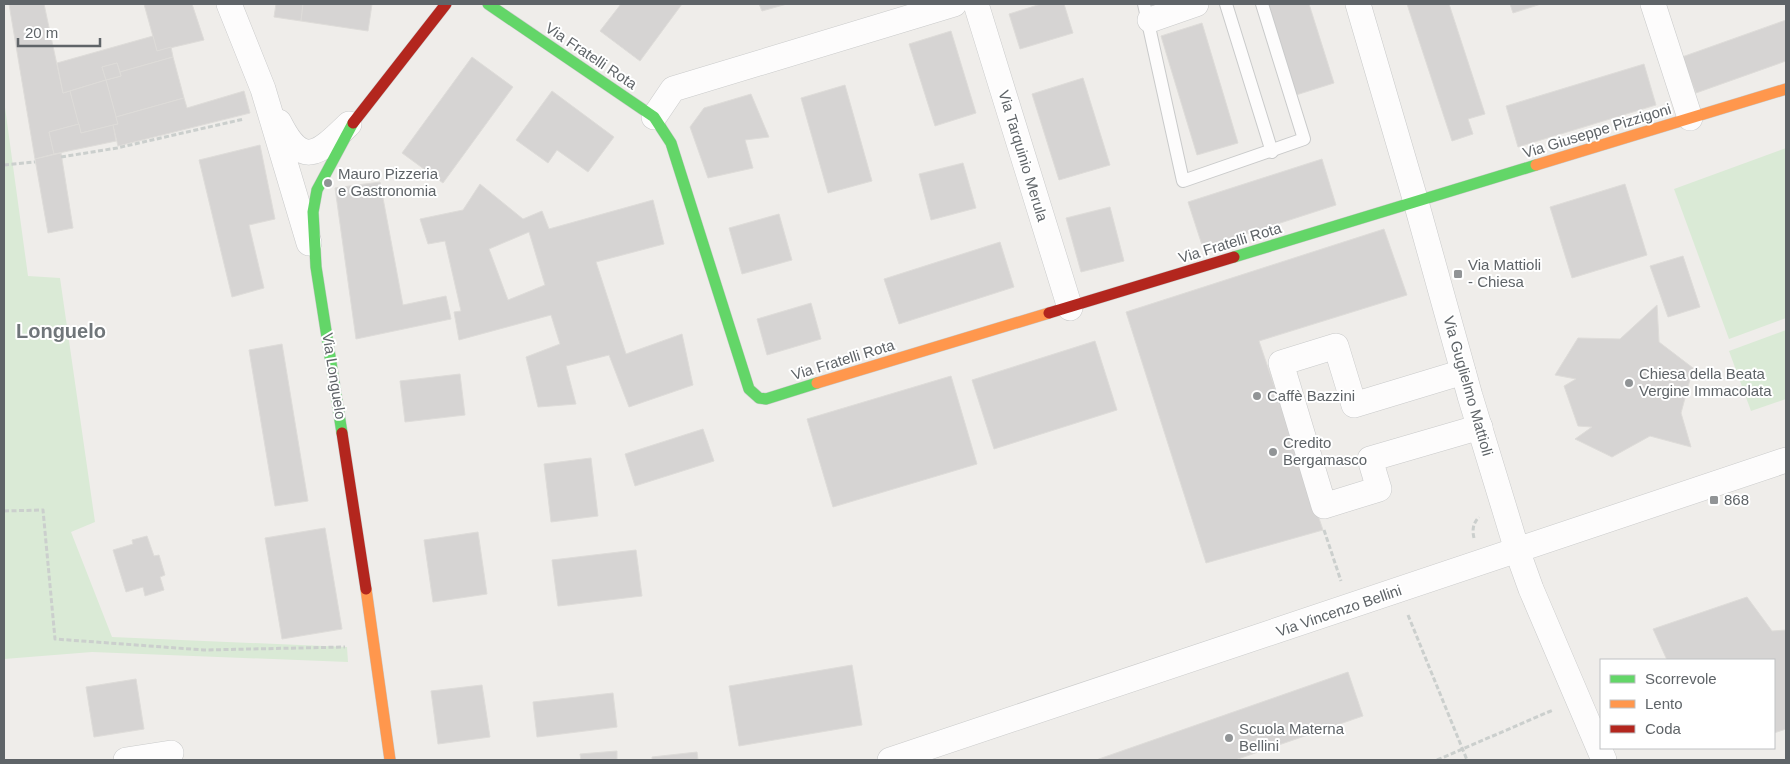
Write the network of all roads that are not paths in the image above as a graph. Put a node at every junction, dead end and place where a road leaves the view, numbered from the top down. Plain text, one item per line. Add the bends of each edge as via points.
1 (229, 4) edge
2 (446, 4) edge
3 (488, 4) edge
4 (954, 4) edge
5 (976, 4) edge
6 (1196, 4) edge
7 (1226, 4) edge
8 (1262, 4) edge
9 (1358, 4) edge
10 (1653, 4) edge
11 (906, 11) edge
12 (1147, 12) edge
13 (263, 89) junction
14 (1786, 89) edge
15 (356, 117) junction
16 (654, 117) junction
17 (1690, 118) junction
18 (1272, 152) junction
19 (1416, 202) junction
20 (316, 267) junction
21 (1070, 308) junction
22 (1463, 372) junction
23 (1480, 427) junction
24 (1786, 460) edge
25 (1518, 550) junction
26 (171, 753) dead end
27 (126, 760) edge
28 (390, 760) edge
29 (890, 760) edge
30 (1604, 760) edge

1 - 13 street, Via Longuelo
2 - 15 street
3 - 16 street, Via Fratelli Rota
4 - 11 street
5 - 21 street, Via Tarquinio Merula
6 - 12 street
7 - 18 lane
8 - 18 lane via 1304,139
9 - 19 street, Via Guglielmo Mattioli
10 - 17 street
11 - 16 street via 673,89
12 - 18 lane via 1183,181
13 - 15 street via 290,142 302,150 322,150
13 - 20 street, Via Longuelo
14 - 17 street, Via Giuseppe Pizzigoni
15 - 20 street via 317,190 313,212
16 - 21 street, Via Fratelli Rota via 671,143 749,389 759,398 766,399
17 - 19 street, Via Giuseppe Pizzigoni
19 - 21 street, Via Fratelli Rota
19 - 22 street, Via Guglielmo Mattioli
20 - 28 street, Via Longuelo via 361,549
22 - 23 street, Via Guglielmo Mattioli
22 - 23 street via 1354,405 1336,346 1281,363 1324,506 1379,489 1370,459
23 - 25 street, Via Guglielmo Mattioli
24 - 25 street, Via Vincenzo Bellini
25 - 29 street, Via Vincenzo Bellini
25 - 30 street, Via Guglielmo Mattioli via 1531,589
26 - 27 street

